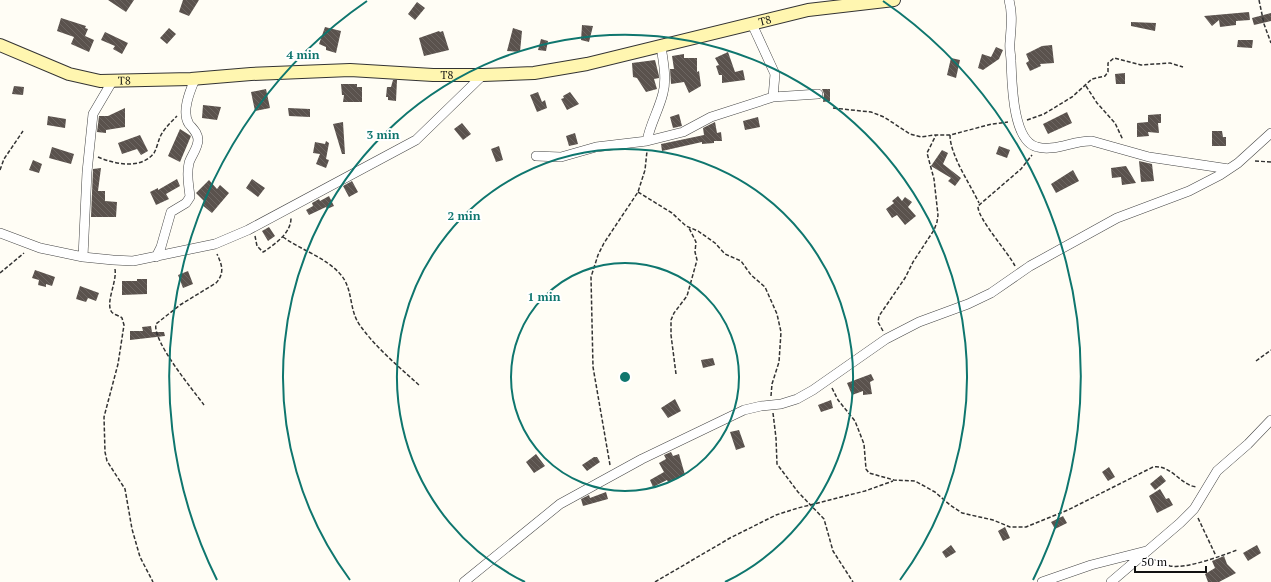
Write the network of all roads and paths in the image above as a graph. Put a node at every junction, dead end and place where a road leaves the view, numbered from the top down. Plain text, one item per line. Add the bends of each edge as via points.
1 (894, 0) edge
2 (1010, 0) edge
3 (1259, 0) edge
4 (881, 1) edge
5 (752, 24) junction
6 (1271, 43) edge
7 (0, 46) edge
8 (661, 46) junction
9 (1183, 67) dead end
10 (483, 75) junction
11 (195, 79) junction
12 (113, 80) junction
13 (1086, 86) junction
14 (818, 94) dead end
15 (773, 97) junction
16 (187, 107) junction
17 (833, 108) dead end
18 (1018, 122) junction
19 (23, 131) dead end
20 (1271, 133) edge
21 (936, 135) junction
22 (950, 135) junction
23 (647, 141) junction
24 (1039, 148) junction
25 (1125, 150) junction
26 (89, 153) junction
27 (536, 156) dead end
28 (1241, 159) junction
29 (1271, 162) edge
30 (1229, 169) junction
31 (0, 170) edge
32 (638, 192) junction
33 (979, 204) junction
34 (285, 208) junction
35 (251, 227) junction
36 (689, 228) junction
37 (0, 234) edge
38 (283, 237) junction
39 (215, 244) junction
40 (34, 246) junction
41 (83, 257) junction
42 (156, 257) junction
43 (113, 260) junction
44 (0, 273) edge
45 (1020, 273) junction
46 (886, 338) junction
47 (1271, 350) edge
48 (1256, 361) dead end
49 (676, 374) dead end
50 (826, 380) junction
51 (419, 385) dead end
52 (204, 405) dead end
53 (771, 405) junction
54 (1271, 420) edge
55 (611, 476) junction
56 (894, 480) junction
57 (1210, 484) junction
58 (812, 504) junction
59 (1194, 509) junction
60 (1237, 550) dead end
61 (1145, 553) junction
62 (1216, 557) junction
63 (153, 582) edge
64 (464, 582) edge
65 (655, 582) edge
66 (853, 582) edge
67 (1042, 582) edge
68 (1111, 582) edge

1 - 4 street, T8
2 - 18 street via 1010,49
3 - 6 path
4 - 5 street, T8 via 808,10
5 - 8 street, T8
5 - 15 street via 776,74
7 - 12 street, T8 via 76,77
8 - 10 street, T8 via 587,64 534,73
8 - 23 street via 665,75 664,92 649,129
9 - 13 path via 1170,63 1141,65 1114,58 1108,63 1107,74 1092,79
10 - 11 street, T8 via 350,70
10 - 34 street via 416,140
11 - 12 street, T8
11 - 16 street
12 - 26 street via 93,114
13 - 18 path via 1050,110
13 - 25 path via 1115,123
14 - 15 street
15 - 23 street via 710,117 684,132
16 - 26 path via 167,126 154,152 144,160 116,164
16 - 42 street via 187,119 195,130 198,142 187,177 190,197 186,203 171,212
17 - 21 path via 871,112 917,136
18 - 22 path via 1000,122
18 - 24 street via 1027,141
19 - 31 path via 4,159
20 - 28 street
21 - 22 path
21 - 46 path via 927,154 934,179 937,222 905,278 878,316
22 - 33 path via 956,157
23 - 27 street via 596,147 561,157
23 - 32 path via 646,170
24 - 25 street via 1084,141
24 - 33 path via 1021,169
25 - 30 street via 1168,161
26 - 41 street
28 - 29 path
28 - 30 street
30 - 45 street via 1189,192 1117,218
32 - 36 path via 672,213
32 - 55 path via 610,232 598,255 590,285 593,367
33 - 45 path via 982,219
34 - 35 street
34 - 38 path via 291,221
35 - 38 path via 257,246 263,252
35 - 39 street
36 - 49 path via 696,242 697,260 687,296 671,320
36 - 53 path via 698,231 728,256 741,261 768,292 781,332 779,362 772,384
37 - 40 street
38 - 51 path via 328,264 343,277 351,294 354,315 359,324 387,356
39 - 42 street
39 - 52 path via 223,271 221,277 216,283 170,313 156,324 155,328 171,360
40 - 41 street
40 - 44 path
41 - 43 street
42 - 43 street via 133,261
43 - 63 path via 116,279 110,310 112,314 122,318 124,325 118,364 104,417 105,452 107,461 125,489 140,557
45 - 46 street via 980,298
46 - 50 street
47 - 48 path
50 - 53 street via 797,399
50 - 56 path via 855,421 864,444 867,471
53 - 55 street via 744,410
53 - 58 path via 777,464 798,492
54 - 57 street via 1248,444 1223,464
55 - 64 street via 560,504
56 - 57 path via 915,481 935,492 962,513 1016,528 1035,524 1082,504 1153,466 1172,473 1190,486
56 - 58 path via 865,491
57 - 59 street
58 - 65 path via 756,525
58 - 66 path via 824,519 836,556
59 - 61 street via 1165,538
59 - 62 path
60 - 62 path
61 - 62 path via 1170,566
61 - 67 street via 1091,565
61 - 68 street

